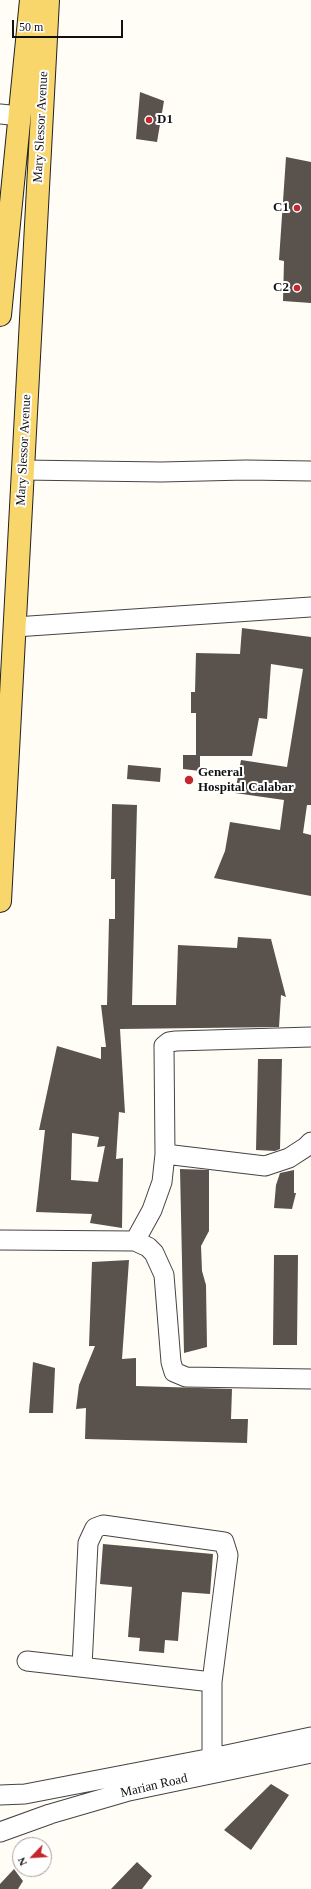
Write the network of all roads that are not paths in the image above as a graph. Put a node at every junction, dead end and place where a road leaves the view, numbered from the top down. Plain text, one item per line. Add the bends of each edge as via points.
1 (31, 0) edge
2 (48, 0) edge
3 (10, 115) edge
4 (0, 315) edge
5 (23, 470) junction
6 (311, 471) edge
7 (311, 607) edge
8 (15, 627) junction
9 (0, 901) edge
10 (311, 1037) edge
11 (311, 1142) edge
12 (164, 1154) junction
13 (0, 1240) edge
14 (135, 1241) junction
15 (311, 1379) edge
16 (27, 1661) dead end
17 (82, 1668) junction
18 (212, 1682) junction
19 (311, 1737) edge
20 (311, 1753) edge
21 (212, 1758) junction
22 (0, 1795) edge
23 (0, 1832) edge

1 - 3 main road, Mary Slessor Avenue
2 - 5 main road, Mary Slessor Avenue
3 - 4 main road, Mary Slessor Avenue
5 - 6 street
5 - 8 main road, Mary Slessor Avenue
7 - 8 street
8 - 9 main road, Mary Slessor Avenue
10 - 12 street via 169,1042 164,1046
11 - 12 street via 289,1158 265,1166
12 - 14 street via 162,1182 157,1197
13 - 14 street
14 - 15 street via 154,1253 164,1275 174,1372 186,1377
16 - 17 street
17 - 18 street
17 - 18 street via 88,1543 96,1528 103,1524 224,1542 228,1555
18 - 21 street
19 - 21 street
20 - 23 street, Marian Road via 129,1791 50,1814
21 - 22 street via 25,1794

